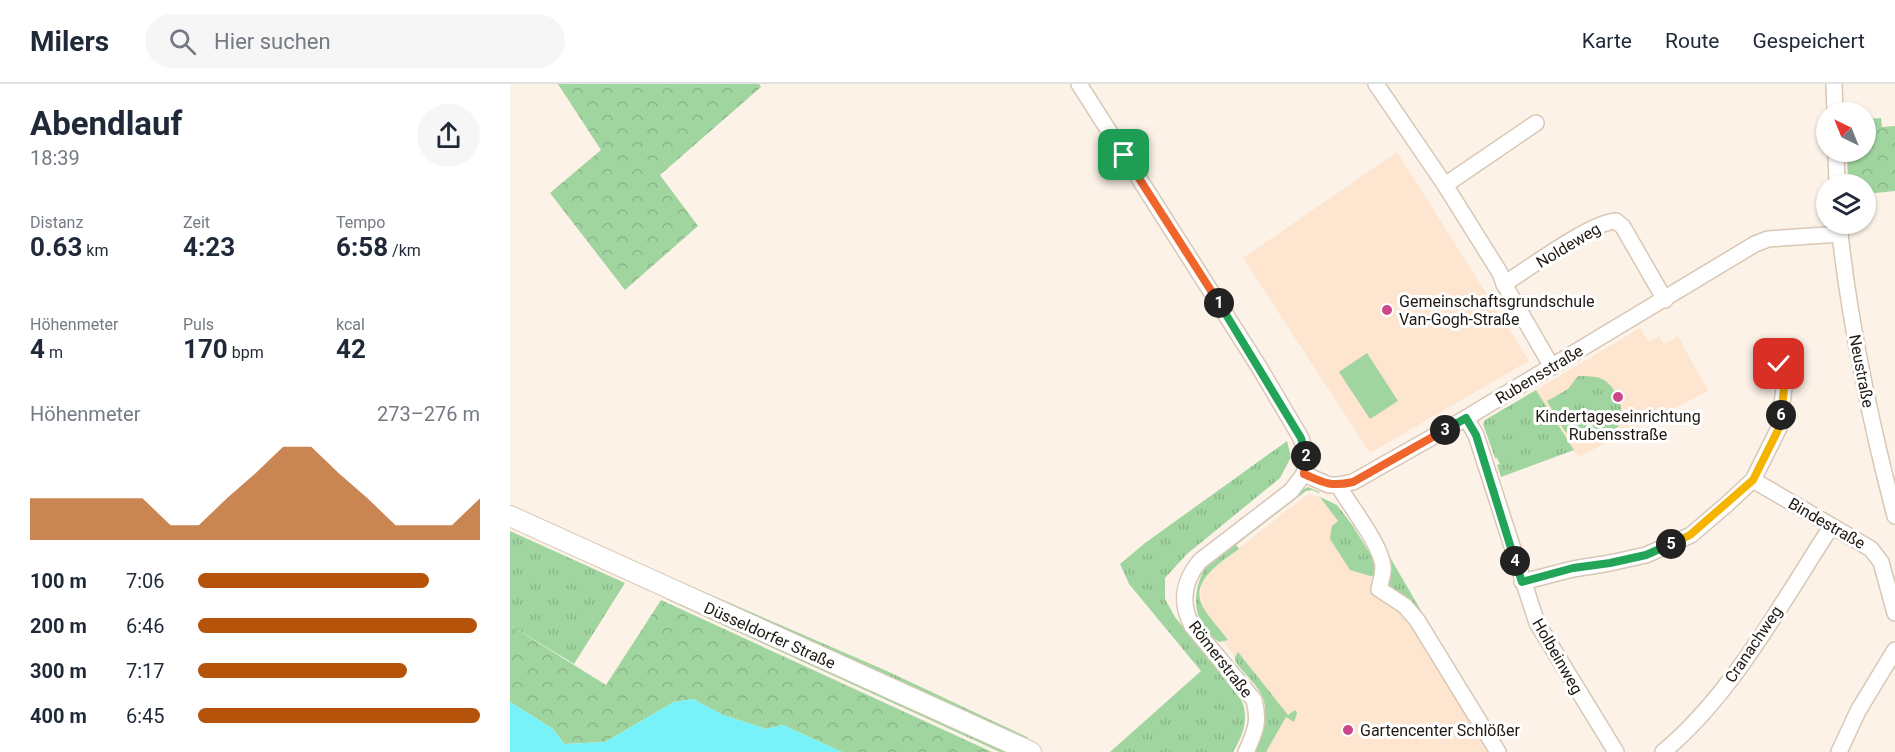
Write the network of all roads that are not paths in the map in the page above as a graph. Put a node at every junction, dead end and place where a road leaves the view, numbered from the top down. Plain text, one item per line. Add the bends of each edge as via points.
1 (1079, 84) edge
2 (1376, 84) edge
3 (1834, 84) edge
4 (1834, 102) edge
5 (1536, 123) dead end
6 (1445, 185) junction
7 (1816, 232) edge
8 (1841, 234) edge
9 (1503, 284) junction
10 (1665, 300) junction
11 (1779, 364) dead end
12 (1552, 367) junction
13 (1466, 418) junction
14 (1304, 474) junction
15 (1753, 480) junction
16 (1338, 485) junction
17 (510, 516) edge
18 (1895, 516) edge
19 (1831, 527) junction
20 (1522, 582) junction
21 (1895, 613) edge
22 (1895, 650) edge
23 (1031, 752) edge
24 (1246, 752) edge
25 (1498, 752) edge
26 (1616, 752) edge
27 (1663, 752) edge
28 (1839, 752) edge

1 - 14 street via 1301,438 1306,457
2 - 6 street
3 - 4 street
5 - 6 street
6 - 9 street
7 - 10 street, Rubensstraße via 1755,244
8 - 18 street, Neustraße via 1855,336
9 - 10 street, Noldeweg via 1588,230 1616,221
9 - 12 street
10 - 12 street, Rubensstraße
11 - 15 street via 1785,380 1779,428
12 - 13 street, Rubensstraße
13 - 16 street, Rubensstraße via 1353,482
13 - 20 street, Holbeinweg via 1478,441
14 - 16 street
14 - 24 street, Römerstraße via 1291,491 1200,561 1185,592 1186,614 1192,626 1254,700 1258,714
15 - 19 street, Bindestraße
15 - 20 street via 1690,535 1646,555
16 - 25 street via 1382,561 1379,589 1405,606 1417,620
17 - 23 main road, Düsseldorfer Straße
19 - 21 street, Bindestraße via 1871,549 1881,562
19 - 27 street, Cranachweg via 1737,671 1711,704
20 - 26 street, Holbeinweg via 1537,623
22 - 28 street via 1858,711

